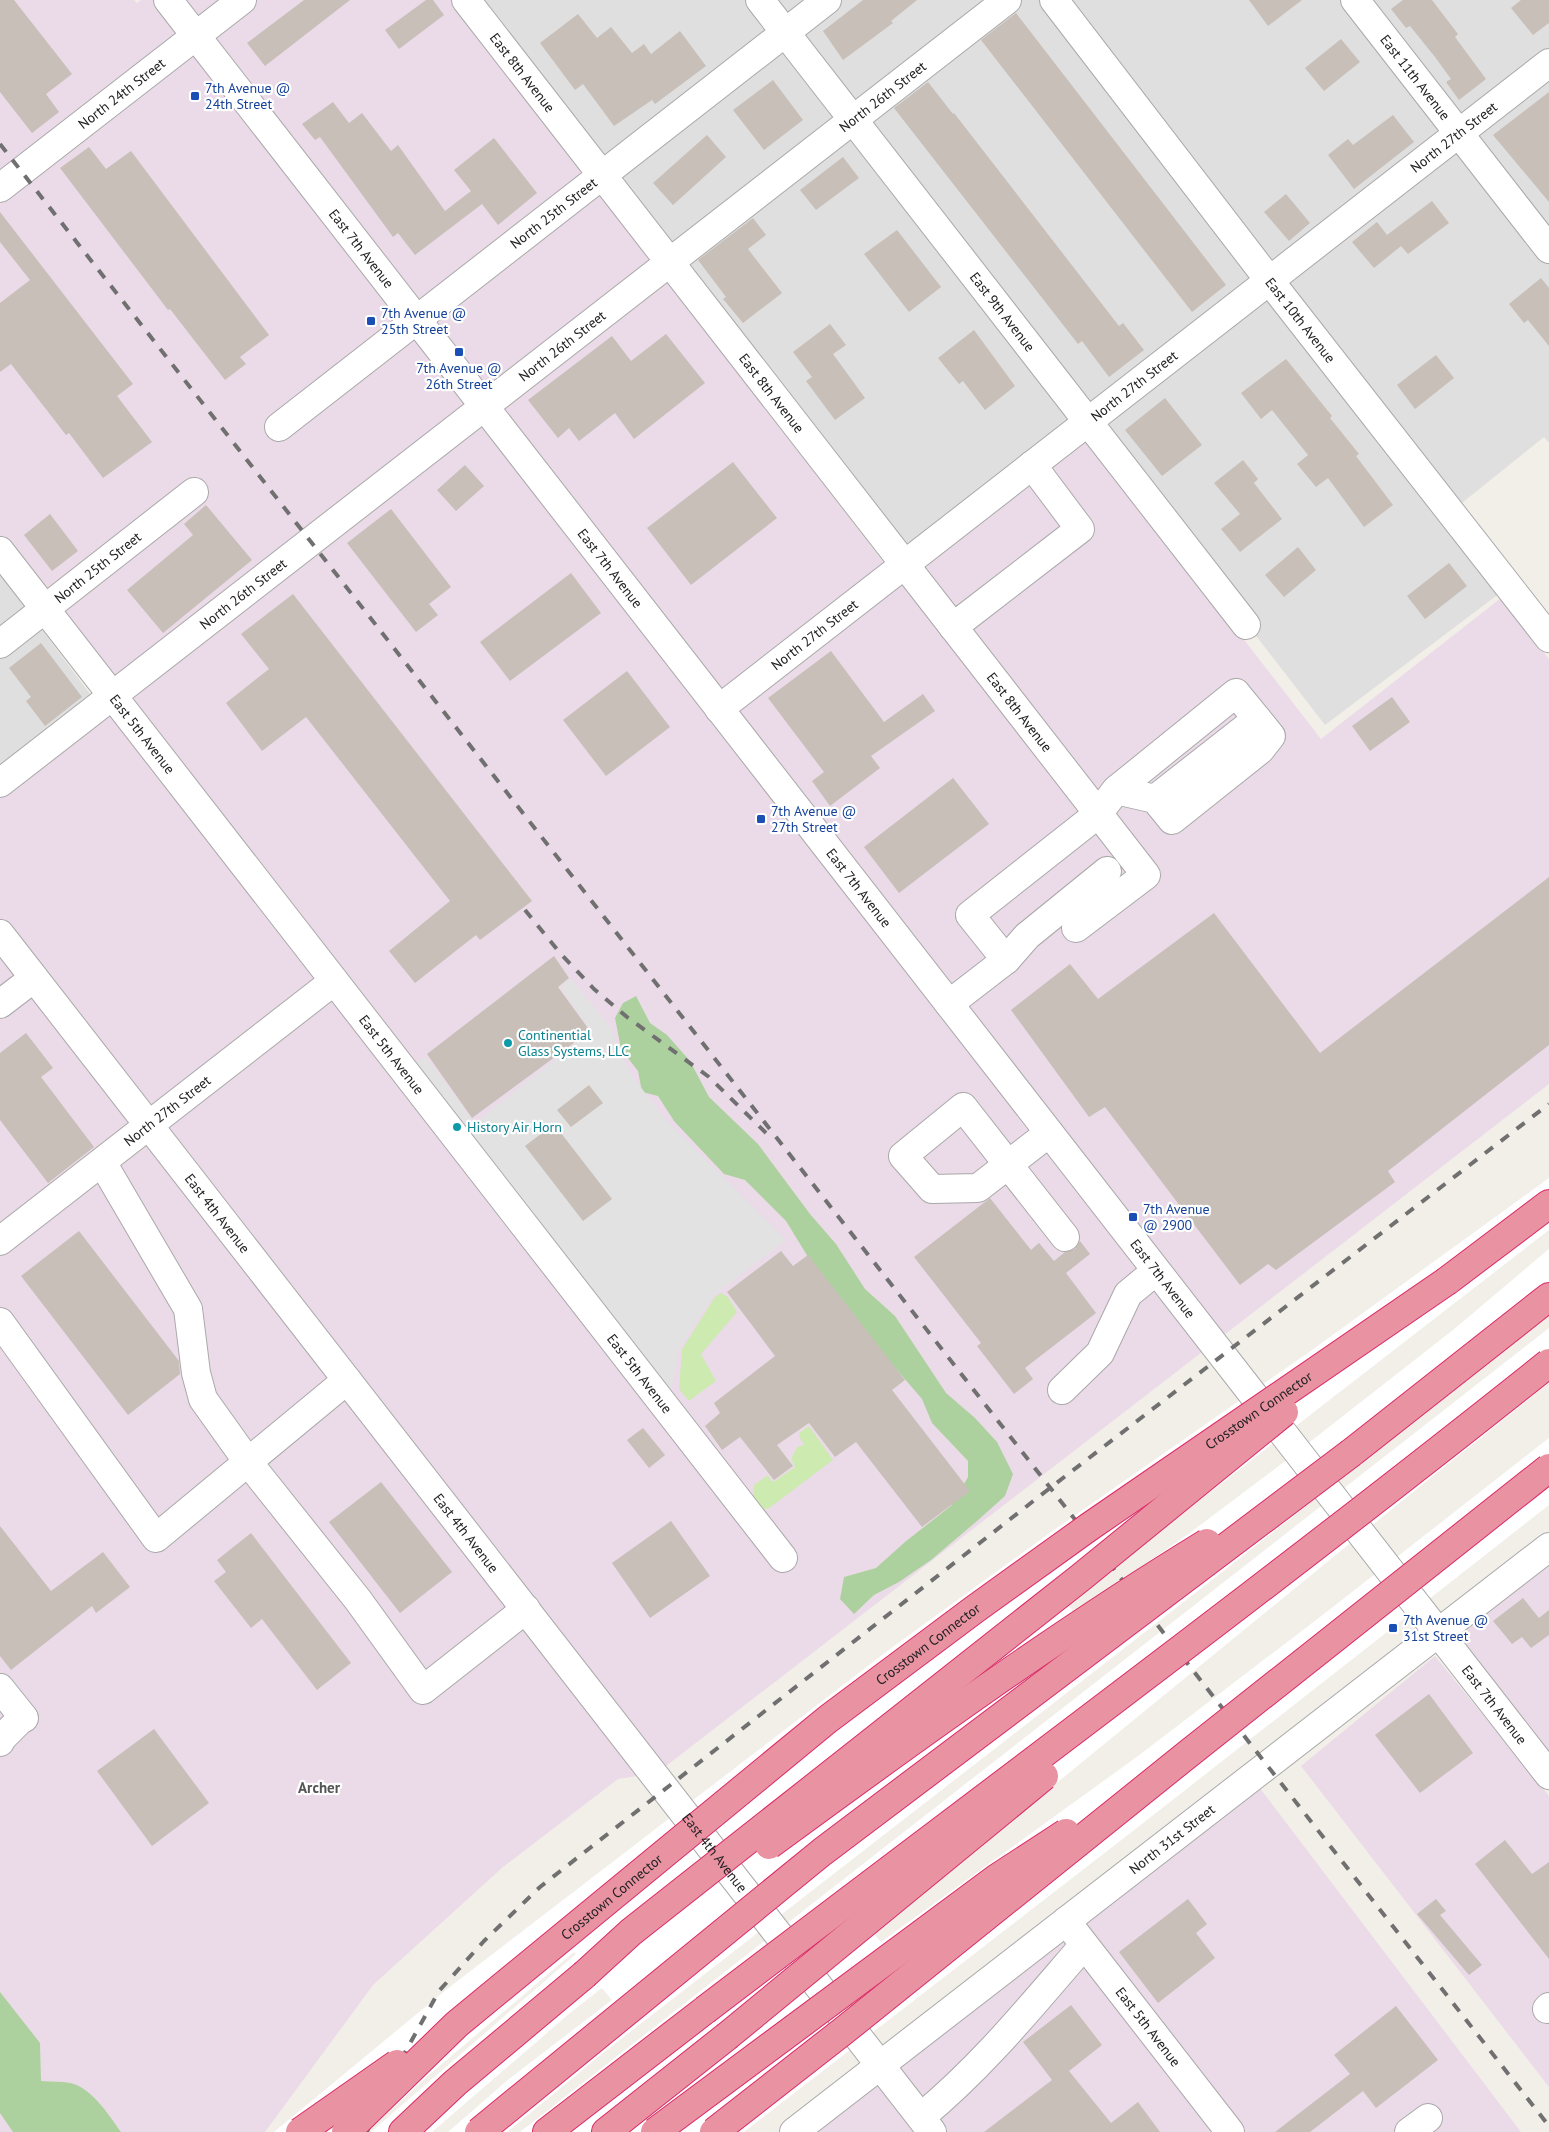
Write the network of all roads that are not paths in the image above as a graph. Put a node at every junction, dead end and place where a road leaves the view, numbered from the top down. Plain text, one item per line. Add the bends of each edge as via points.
1 (168, 0) edge
2 (242, 0) edge
3 (466, 0) edge
4 (760, 0) edge
5 (827, 0) edge
6 (1007, 0) edge
7 (1054, 0) edge
8 (1356, 0) edge
9 (785, 33) junction
10 (196, 36) junction
11 (1549, 63) edge
12 (853, 120) junction
13 (1459, 133) junction
14 (602, 175) junction
15 (0, 188) edge
16 (1549, 249) edge
17 (670, 262) junction
18 (1269, 280) junction
19 (416, 320) junction
20 (484, 407) junction
21 (1087, 422) junction
22 (279, 426) dead end
23 (1032, 465) junction
24 (194, 492) dead end
25 (0, 551) edge
26 (904, 564) junction
27 (45, 609) junction
28 (1246, 625) dead end
29 (953, 627) junction
30 (1549, 638) edge
31 (0, 644) edge
32 (113, 696) junction
33 (719, 708) junction
34 (0, 784) edge
35 (1116, 790) junction
36 (1098, 814) junction
37 (1108, 871) dead end
38 (1076, 928) dead end
39 (0, 934) edge
40 (1006, 960) junction
41 (34, 978) junction
42 (334, 981) junction
43 (0, 1004) edge
44 (949, 1004) junction
45 (149, 1125) junction
46 (1049, 1133) junction
47 (102, 1162) junction
48 (1549, 1204) edge
49 (1065, 1237) dead end
50 (0, 1241) edge
51 (1156, 1271) junction
52 (1447, 1281) junction
53 (1549, 1297) edge
54 (0, 1322) edge
55 (1549, 1363) edge
56 (347, 1380) junction
57 (1062, 1390) dead end
58 (1351, 1453) junction
59 (248, 1462) junction
60 (1549, 1468) edge
61 (1326, 1538) junction
62 (1549, 1547) edge
63 (782, 1558) dead end
64 (526, 1609) junction
65 (1438, 1633) junction
66 (0, 1688) edge
67 (0, 1742) edge
68 (1188, 1754) junction
69 (1549, 1775) edge
70 (1066, 1922) junction
71 (1084, 1945) junction
72 (584, 1975) junction
73 (457, 2024) junction
74 (880, 2065) junction
75 (926, 2124) edge
76 (300, 2132) edge
77 (346, 2132) edge
78 (403, 2132) edge
79 (480, 2132) edge
80 (547, 2132) edge
81 (606, 2132) edge
82 (655, 2132) edge
83 (714, 2132) edge
84 (794, 2132) edge
85 (1230, 2132) edge

1 - 10 street, East 7th Avenue
2 - 10 street, North 24th Street
3 - 14 street, East 8th Avenue
4 - 9 street, East 9th Avenue
5 - 9 street, North 25th Street
6 - 12 street, North 26th Street
7 - 18 street, East 10th Avenue
8 - 13 street, East 11th Avenue
9 - 12 street, East 9th Avenue
9 - 14 street, North 25th Street
10 - 15 street, North 24th Street
10 - 19 street, East 7th Avenue
11 - 13 street, North 27th Street
12 - 17 street, North 26th Street
12 - 21 street, East 9th Avenue
13 - 16 street, East 11th Avenue
13 - 18 street, North 27th Street
14 - 17 street, East 8th Avenue
14 - 19 street, North 25th Street
17 - 20 street, North 26th Street
17 - 26 street, East 8th Avenue
18 - 21 street, North 27th Street
18 - 30 street, East 10th Avenue
19 - 20 street, East 7th Avenue
19 - 22 street, North 25th Street
20 - 32 street, North 26th Street
20 - 33 street, East 7th Avenue
21 - 23 street, North 27th Street
21 - 28 street, East 9th Avenue
23 - 26 street, North 27th Street
23 - 29 street via 1080,528
24 - 27 street, North 25th Street
25 - 27 street, East 5th Avenue
26 - 29 street, East 8th Avenue
26 - 33 street, North 27th Street
27 - 31 street, North 25th Street
27 - 32 street, East 5th Avenue
29 - 36 street, East 8th Avenue
32 - 34 street, North 26th Street
32 - 42 street, East 5th Avenue
33 - 44 street, East 7th Avenue
35 - 35 street via 1236,693 1271,736 1260,750 1172,820 1155,799
35 - 36 street
36 - 38 street, East 8th Avenue via 1146,875
36 - 40 street via 970,915
37 - 40 street via 1026,936
39 - 41 street, East 4th Avenue
40 - 44 street
41 - 43 street
41 - 45 street, East 4th Avenue
42 - 45 street, North 27th Street
42 - 63 street, East 5th Avenue
44 - 46 street, East 7th Avenue
45 - 47 street, North 27th Street
45 - 56 street, East 4th Avenue
46 - 49 street via 1009,1164
46 - 51 street, East 7th Avenue
47 - 50 street, North 27th Street
47 - 59 street via 188,1309 196,1373 203,1399
48 - 52 highway, Crosstown Connector
51 - 57 street via 1128,1294 1100,1353
51 - 65 street, East 7th Avenue
52 - 72 highway, bridge via 1080,1578 630,1932
52 - 73 highway, Crosstown Connector, bridge via 1193,1454 975,1609 828,1719
53 - 58 highway
54 - 59 street via 156,1538
55 - 61 highway, bridge
56 - 59 street
56 - 64 street, East 4th Avenue
58 - 72 highway, bridge via 1130,1590 980,1692 638,1942
58 - 79 highway, bridge via 822,1852
59 - 64 street via 358,1600 423,1690
60 - 68 highway, bridge
61 - 80 highway, bridge
61 - 81 highway, bridge via 1205,1646
62 - 65 street, North 31st Street
64 - 74 street, East 4th Avenue
65 - 69 street, East 7th Avenue
65 - 70 street, North 31st Street
66 - 67 street via 24,1718
68 - 82 highway, bridge via 997,1878
68 - 83 highway, bridge
70 - 71 street, East 5th Avenue
70 - 74 street, North 31st Street
71 - 75 street via 998,2045 949,2094
71 - 85 street, East 5th Avenue
72 - 78 highway
73 - 76 highway, bridge
73 - 77 highway, Crosstown Connector, bridge
74 - 75 street, East 4th Avenue
74 - 84 street, North 31st Street

